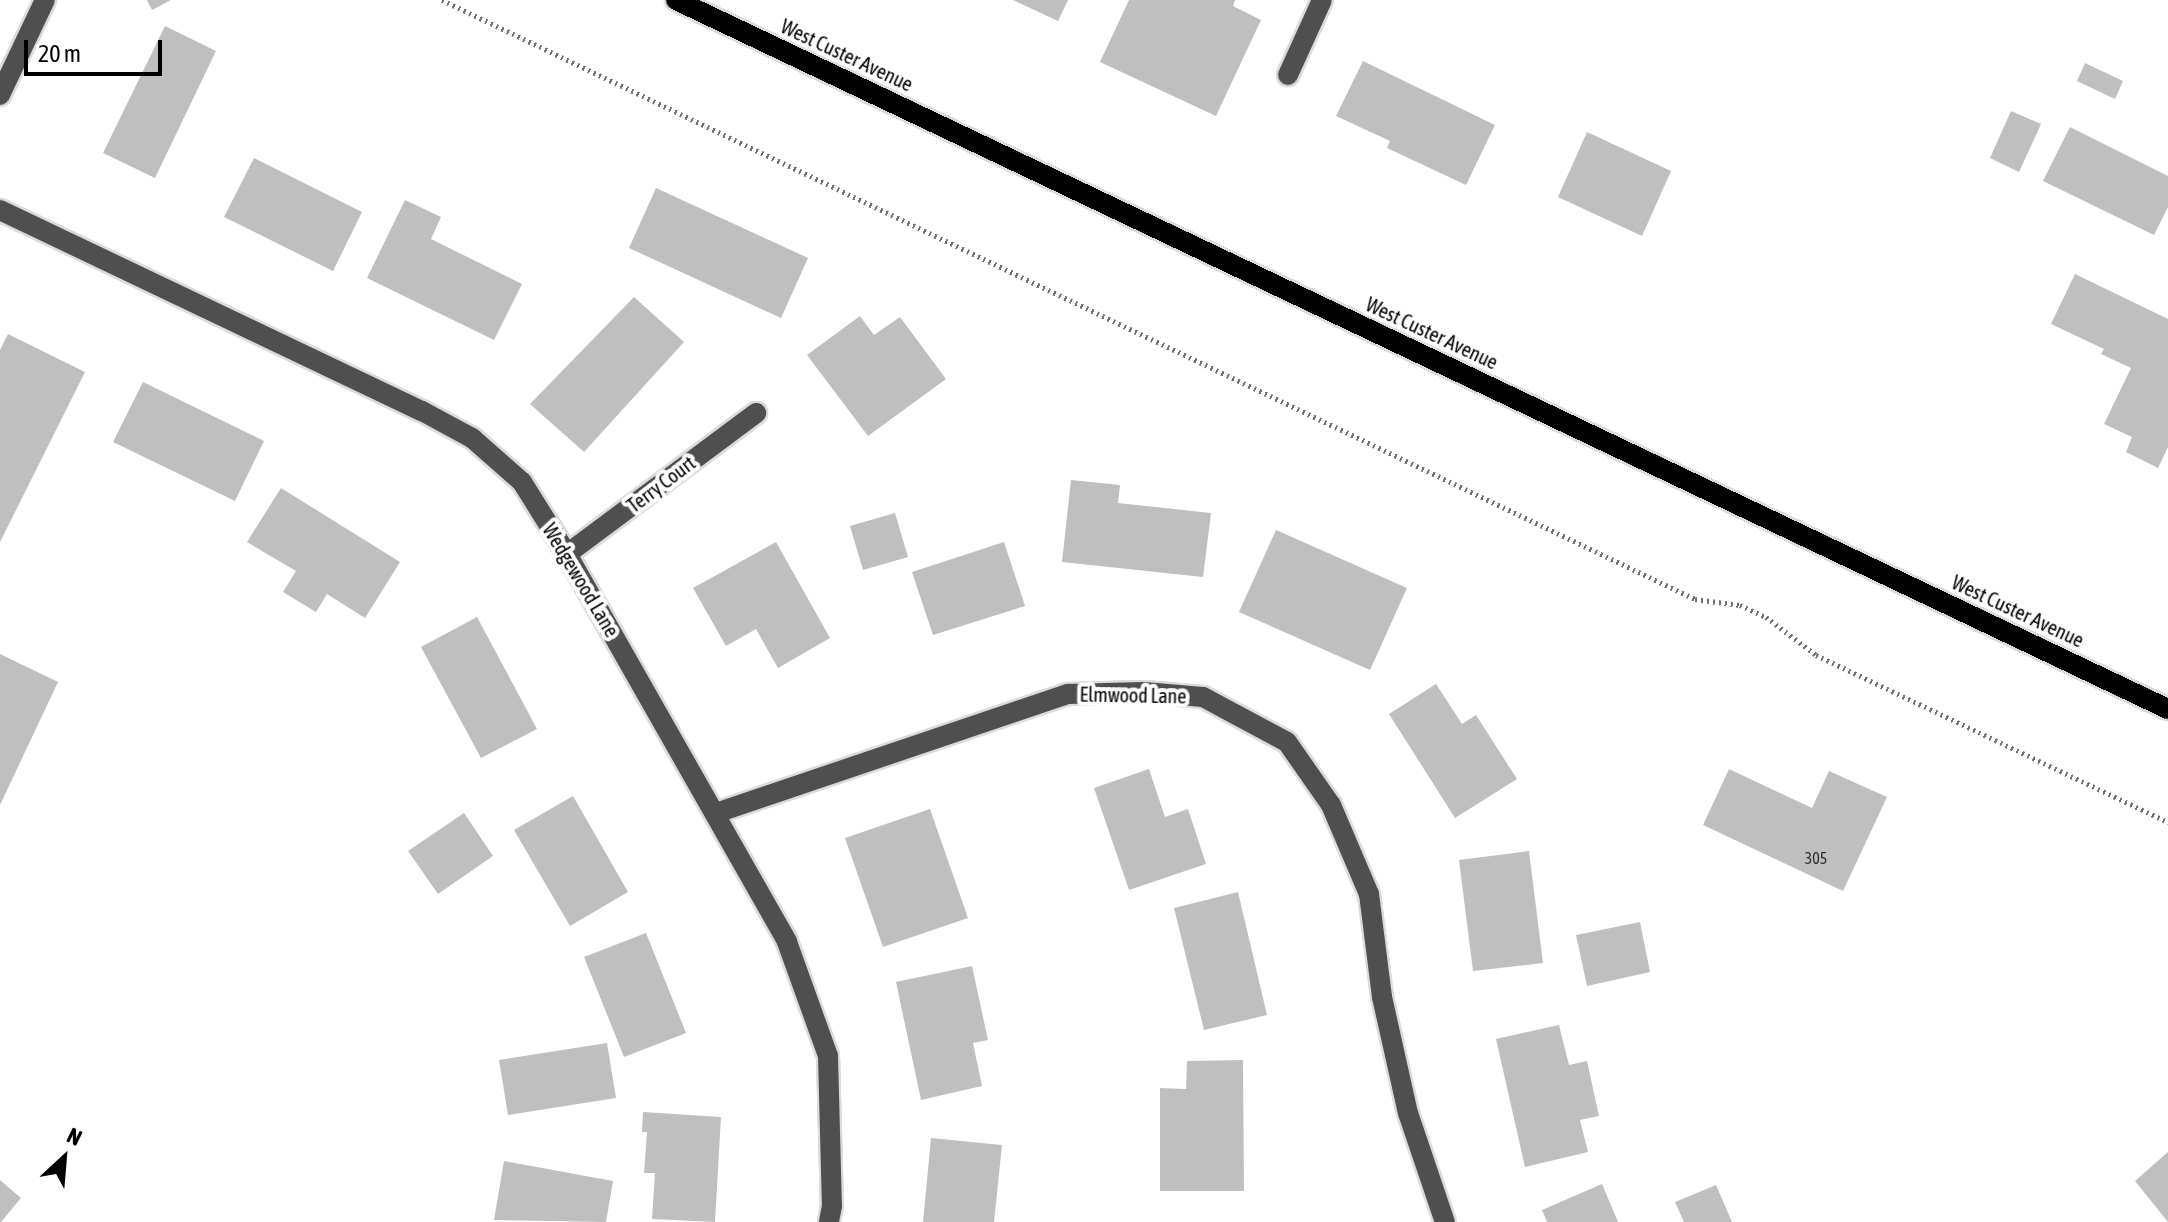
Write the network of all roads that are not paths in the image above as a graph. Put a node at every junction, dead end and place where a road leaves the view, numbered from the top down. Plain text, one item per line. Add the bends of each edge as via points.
1 (45, 0) edge
2 (676, 0) edge
3 (1322, 0) edge
4 (1288, 75) dead end
5 (0, 95) edge
6 (0, 210) edge
7 (756, 413) dead end
8 (567, 554) junction
9 (2168, 709) edge
10 (716, 813) junction
11 (829, 1222) edge
12 (1445, 1222) edge

1 - 5 street
2 - 9 main road, West Custer Avenue
3 - 4 street
6 - 8 street, Wedgewood Lane via 472,438 522,482
7 - 8 street, Terry Court
8 - 10 street, Wedgewood Lane
10 - 11 street, Wedgewood Lane via 787,942 828,1056
10 - 12 street, Elmwood Lane via 1068,694 1203,697 1287,742 1331,805 1369,894 1382,997 1408,1113

